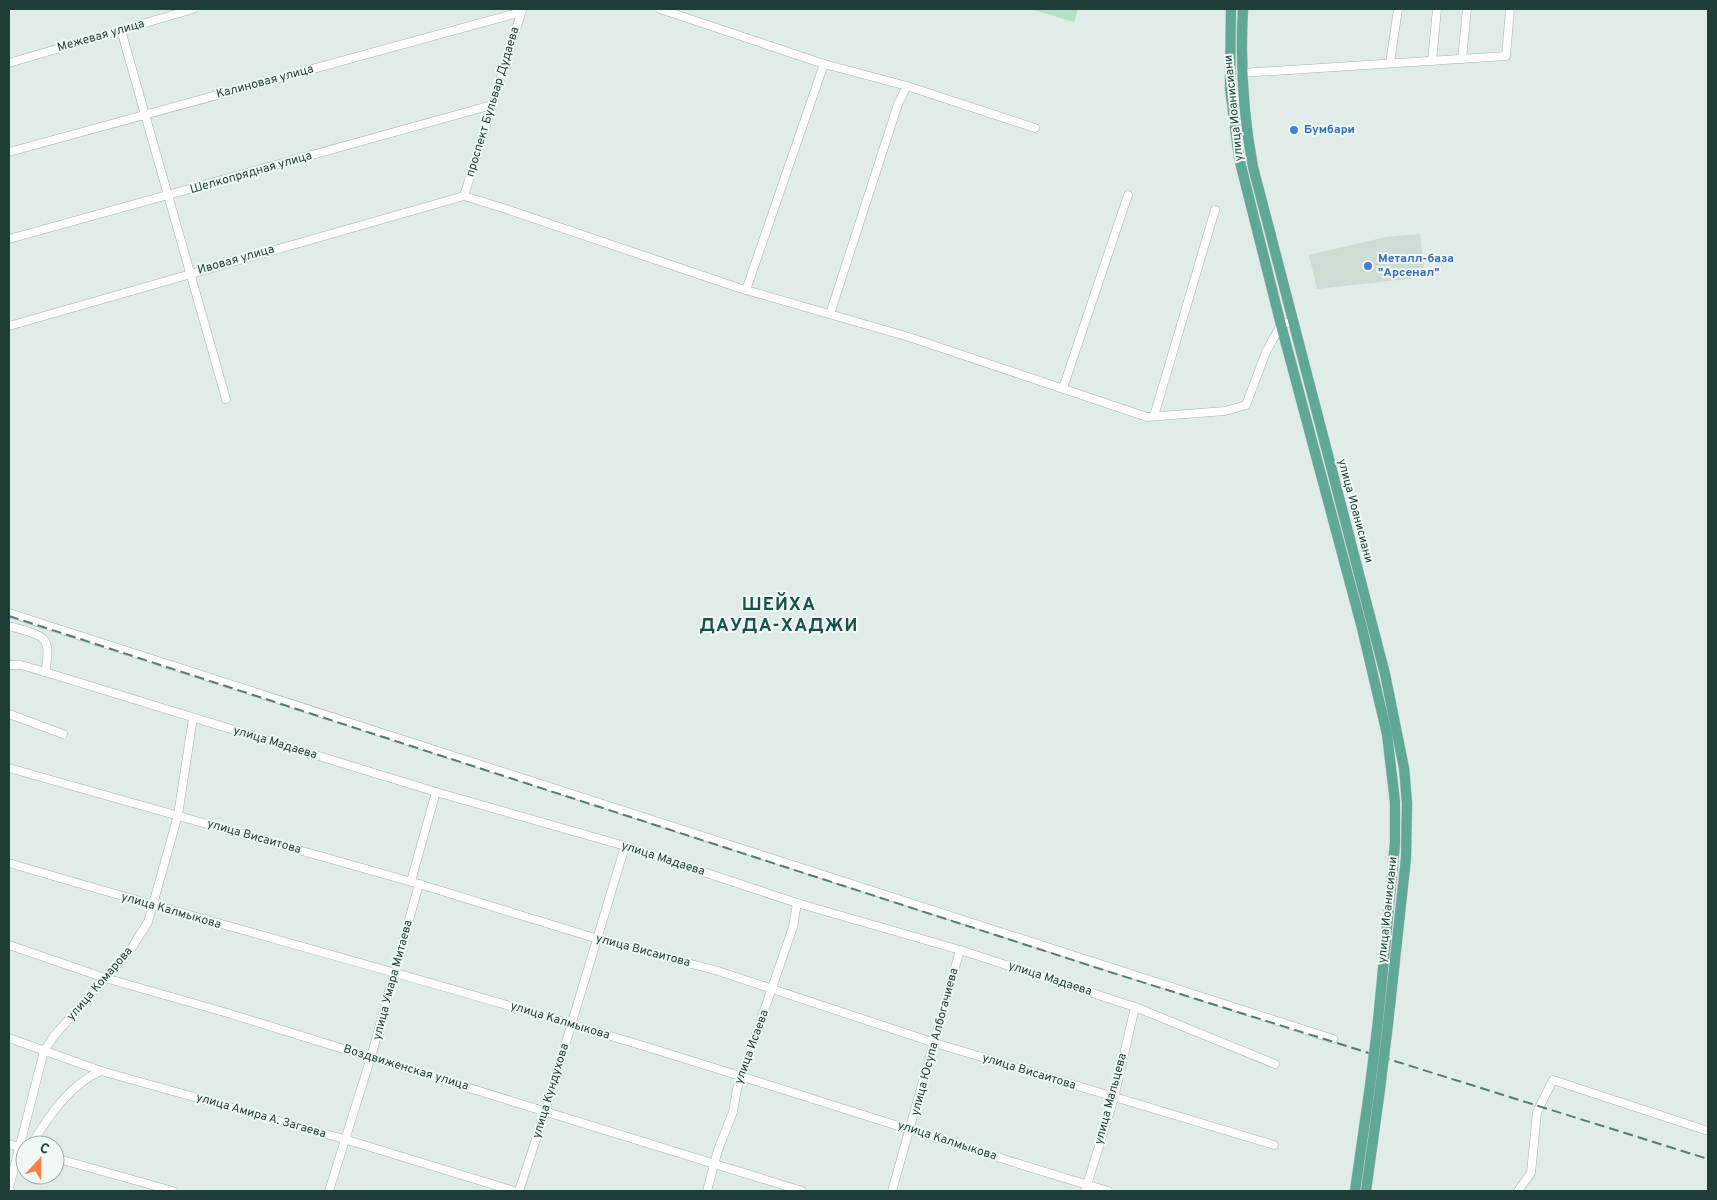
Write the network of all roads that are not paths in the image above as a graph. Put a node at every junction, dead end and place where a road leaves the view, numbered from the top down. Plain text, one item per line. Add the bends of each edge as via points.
1 (193, 9) edge
2 (660, 9) edge
3 (1231, 9) edge
4 (1243, 9) edge
5 (1398, 9) edge
6 (1437, 9) edge
7 (1467, 9) edge
8 (1510, 9) edge
9 (522, 10) edge
10 (121, 30) junction
11 (1462, 58) junction
12 (1432, 60) junction
13 (9, 63) edge
14 (1390, 63) junction
15 (824, 64) junction
16 (1241, 73) junction
17 (907, 86) junction
18 (492, 105) junction
19 (144, 114) junction
20 (1035, 128) dead end
21 (9, 152) edge
22 (1128, 195) dead end
23 (169, 196) junction
24 (464, 196) junction
25 (1215, 210) dead end
26 (9, 240) edge
27 (191, 273) junction
28 (746, 290) junction
29 (830, 314) junction
30 (1292, 321) junction
31 (1281, 325) junction
32 (9, 326) edge
33 (1063, 388) junction
34 (226, 399) dead end
35 (1154, 416) junction
36 (9, 613) edge
37 (9, 626) edge
38 (9, 665) edge
39 (45, 672) junction
40 (9, 714) edge
41 (193, 718) junction
42 (63, 734) dead end
43 (9, 768) edge
44 (436, 792) junction
45 (178, 815) junction
46 (625, 846) junction
47 (9, 863) edge
48 (411, 881) junction
49 (419, 884) junction
50 (797, 903) junction
51 (151, 906) junction
52 (598, 939) junction
53 (9, 945) edge
54 (960, 950) junction
55 (396, 972) junction
56 (105, 978) junction
57 (772, 990) junction
58 (1135, 1007) junction
59 (1382, 1023) junction
60 (572, 1024) junction
61 (9, 1038) edge
62 (1333, 1039) dead end
63 (935, 1043) junction
64 (44, 1051) junction
65 (372, 1057) junction
66 (1275, 1064) dead end
67 (101, 1071) junction
68 (742, 1075) junction
69 (1375, 1088) junction
70 (1114, 1098) junction
71 (545, 1112) junction
72 (911, 1130) junction
73 (1708, 1131) edge
74 (26, 1135) edge
75 (37, 1135) edge
76 (344, 1139) junction
77 (1274, 1146) dead end
78 (65, 1161) edge
79 (15, 1163) edge
80 (715, 1165) junction
81 (9, 1188) edge
82 (1086, 1188) edge
83 (174, 1191) edge
84 (329, 1191) edge
85 (514, 1191) edge
86 (519, 1191) edge
87 (707, 1191) edge
88 (802, 1191) edge
89 (892, 1191) edge
90 (1108, 1191) edge
91 (1355, 1191) edge
92 (1366, 1191) edge
93 (1518, 1191) edge

1 - 10 street, Межевая улица
2 - 15 street
3 - 31 main road via 1230,88 1238,150
4 - 16 main road, улица Иоанисиани
5 - 14 street
6 - 12 street
7 - 11 street
8 - 11 street via 1506,56
9 - 18 street, проспект Бульвар Дудаева
9 - 19 street, Калиновая улица
10 - 13 street, Межевая улица
10 - 19 street
11 - 12 street
12 - 14 street
14 - 16 street
15 - 17 street
15 - 28 street
16 - 30 main road, улица Иоанисиани via 1253,167
17 - 20 street
17 - 29 street via 898,104
18 - 23 street, Шелкопрядная улица
18 - 24 street, проспект Бульвар Дудаева
19 - 21 street, Калиновая улица
19 - 23 street
22 - 33 street
23 - 26 street, Шелкопрядная улица
23 - 27 street
24 - 27 street, Ивовая улица
24 - 28 street
25 - 35 street
27 - 32 street, Ивовая улица
27 - 34 street
28 - 29 street
29 - 33 street
30 - 31 street
30 - 59 main road, улица Иоанисиани via 1385,674 1404,768 1406,858
31 - 35 street via 1266,352 1246,405 1225,411
31 - 59 main road via 1362,628 1388,742 1395,802 1395,844
33 - 35 street via 1147,417
36 - 62 street
37 - 39 street via 41,637 48,644
38 - 39 street, улица Мадаева
39 - 41 street, улица Мадаева
40 - 42 street
41 - 44 street, улица Мадаева
41 - 45 street, улица Комарова
43 - 45 street, улица Висаитова
44 - 46 street, улица Мадаева
44 - 48 street
45 - 48 street, улица Висаитова
45 - 51 street, улица Комарова
46 - 50 street, улица Мадаева
46 - 52 street, улица Кундухова
47 - 51 street, улица Калмыкова
48 - 49 street, улица Висаитова
49 - 52 street, улица Висаитова
49 - 55 street, улица Умара Митаева
50 - 54 street, улица Мадаева
50 - 57 street, улица Исаева via 793,927
51 - 55 street, улица Калмыкова
51 - 56 street, улица Комарова via 148,922 131,949
52 - 57 street, улица Висаитова via 718,971
52 - 60 street, улица Кундухова
53 - 56 street, Воздвиженская улица
54 - 58 street, улица Мадаева
54 - 63 street, улица Юсупа Албогачиева
55 - 60 street, улица Калмыкова
55 - 65 street, улица Умара Митаева
56 - 64 street, улица Комарова
56 - 65 street, Воздвиженская улица
57 - 63 street, улица Висаитова
57 - 68 street, улица Исаева
58 - 66 street, улица Мадаева
58 - 70 street, улица Мальцева
59 - 69 main road, bridge
60 - 68 street, улица Калмыкова
60 - 71 street, улица Кундухова
61 - 64 street, улица Амира А. Загаева
63 - 70 street, улица Висаитова
63 - 72 street, улица Юсупа Албогачиева
64 - 67 street, улица Амира А. Загаева
64 - 74 street, улица Комарова
65 - 71 street, Воздвиженская улица
65 - 76 street, улица Умара Митаева
67 - 75 street via 84,1078 46,1119
67 - 76 street, улица Амира А. Загаева
68 - 72 street, улица Калмыкова
68 - 80 street, улица Исаева
69 - 91 main road
69 - 92 main road
70 - 77 street, улица Висаитова
70 - 82 street, улица Мальцева
71 - 80 street, Воздвиженская улица
71 - 86 street, улица Кундухова
72 - 82 street, улица Калмыкова
72 - 89 street, улица Юсупа Албогачиева
73 - 93 street via 1553,1080 1537,1112 1531,1173
76 - 84 street, улица Умара Митаева
76 - 85 street, улица Амира А. Загаева
78 - 83 street
79 - 81 street, улица Комарова
80 - 87 street, улица Исаева
80 - 88 street, Воздвиженская улица
82 - 90 street, улица Калмыкова

